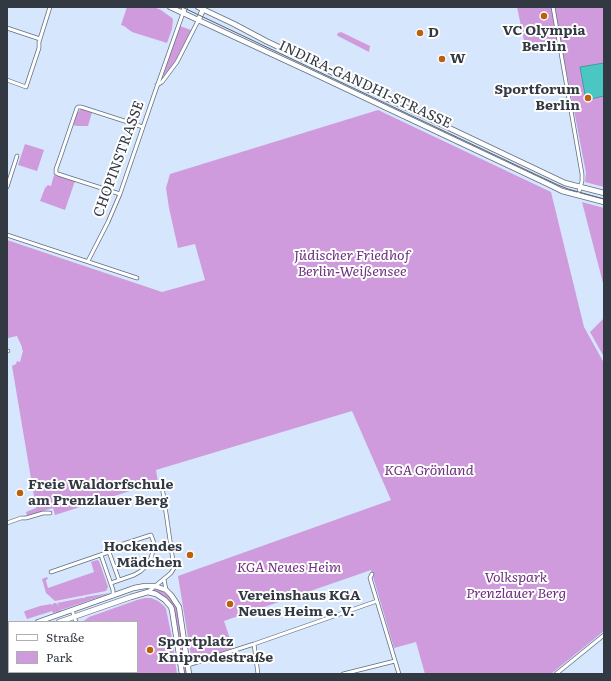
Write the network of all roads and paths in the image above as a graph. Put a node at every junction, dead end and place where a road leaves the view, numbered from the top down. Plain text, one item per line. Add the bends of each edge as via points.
1 (50, 7) edge
2 (170, 7) edge
3 (185, 7) edge
4 (553, 7) edge
5 (202, 8) edge
6 (182, 13) junction
7 (198, 21) junction
8 (7, 28) edge
9 (40, 39) junction
10 (266, 41) junction
11 (262, 49) junction
12 (7, 80) edge
13 (157, 85) junction
14 (143, 127) junction
15 (17, 156) dead end
16 (7, 187) edge
17 (580, 187) junction
18 (604, 193) edge
19 (120, 194) junction
20 (578, 195) junction
21 (604, 202) edge
22 (7, 234) edge
23 (88, 262) junction
24 (137, 278) dead end
25 (161, 480) dead end
26 (50, 513) dead end
27 (7, 523) edge
28 (109, 552) junction
29 (101, 555) junction
30 (51, 572) dead end
31 (372, 574) dead end
32 (164, 579) junction
33 (119, 580) junction
34 (110, 583) junction
35 (155, 586) junction
36 (166, 590) junction
37 (148, 592) junction
38 (113, 596) junction
39 (377, 601) junction
40 (72, 610) junction
41 (74, 617) junction
42 (41, 621) edge
43 (62, 621) edge
44 (76, 621) edge
45 (604, 635) edge
46 (254, 644) junction
47 (395, 661) junction
48 (188, 665) junction
49 (182, 674) edge
50 (189, 674) edge
51 (258, 674) edge
52 (343, 674) edge
53 (399, 674) edge
54 (557, 674) edge

1 - 9 street
2 - 6 main road, INDIRA-GANDHI-STRASSE
3 - 6 main road
4 - 17 street via 582,174
5 - 7 main road
5 - 10 main road, INDIRA-GANDHI-STRASSE
6 - 7 main road, INDIRA-GANDHI-STRASSE
6 - 13 street, CHOPINSTRASSE
7 - 11 main road, INDIRA-GANDHI-STRASSE
7 - 13 street, CHOPINSTRASSE via 177,62
8 - 9 street
9 - 12 street via 26,86
10 - 11 main road
10 - 17 main road, INDIRA-GANDHI-STRASSE via 565,183
11 - 20 main road, INDIRA-GANDHI-STRASSE via 562,191
13 - 14 street, CHOPINSTRASSE
14 - 19 street, CHOPINSTRASSE
14 - 19 street via 78,107 56,169 58,174
15 - 16 street
17 - 18 main road, INDIRA-GANDHI-STRASSE
17 - 20 street
19 - 23 street, CHOPINSTRASSE
20 - 21 main road, INDIRA-GANDHI-STRASSE
22 - 23 street
23 - 24 street
25 - 32 street via 174,568
26 - 27 street
28 - 29 street
28 - 33 street
28 - 33 street via 117,546 152,536 154,547 149,562 137,573
29 - 30 street
29 - 34 street
31 - 39 street via 370,578
32 - 35 street
32 - 36 street
33 - 34 street
34 - 38 street
35 - 36 main road
35 - 37 street
35 - 38 main road via 134,588
36 - 48 main road via 179,607
37 - 41 main road
37 - 49 main road via 161,597 172,610
38 - 40 main road
39 - 46 street
39 - 47 street
40 - 41 street
40 - 42 main road
41 - 43 main road
41 - 44 street
45 - 54 street
46 - 48 street
46 - 51 street
47 - 52 street
47 - 53 street
48 - 50 main road

